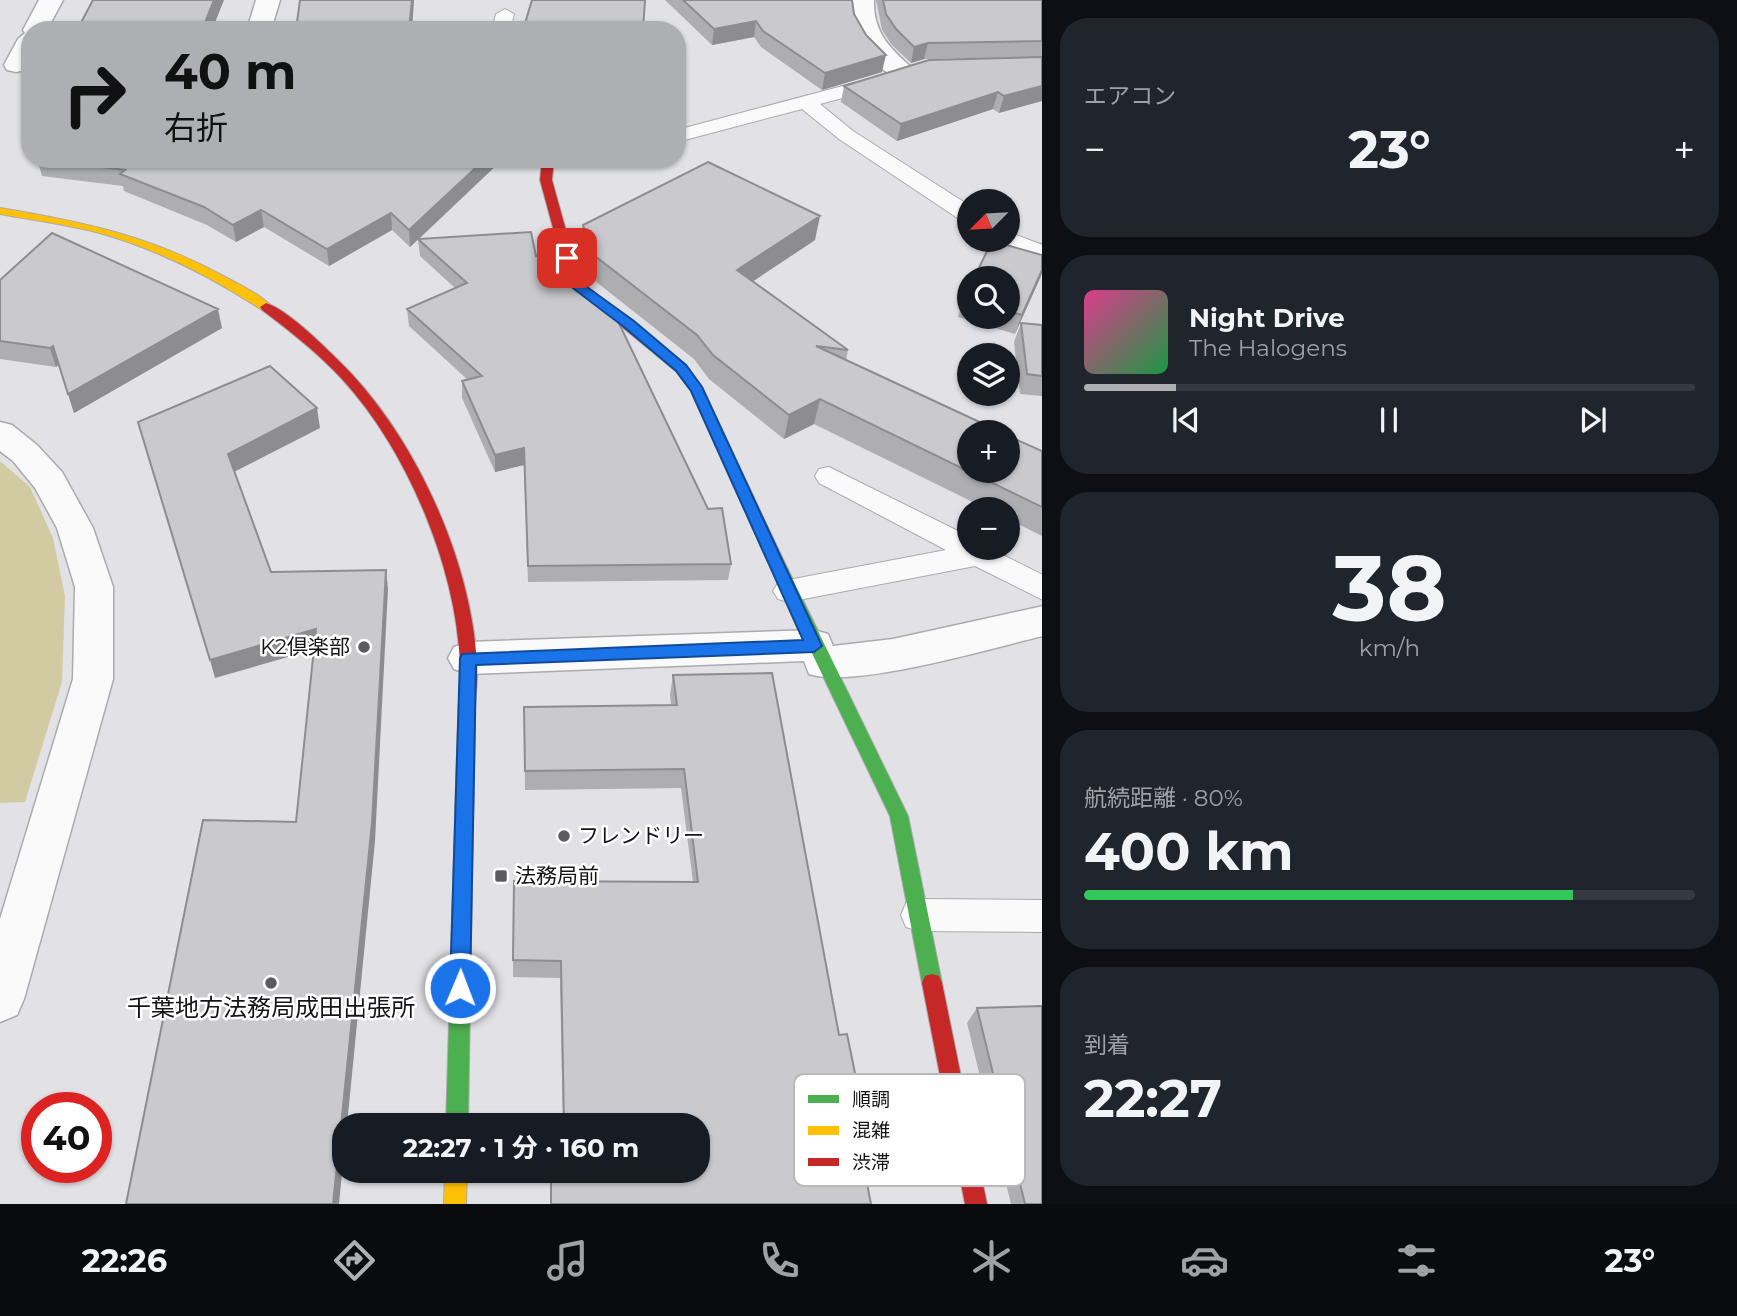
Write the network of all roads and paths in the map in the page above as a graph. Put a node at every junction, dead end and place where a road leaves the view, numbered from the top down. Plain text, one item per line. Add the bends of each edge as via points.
1 (51, 0) edge
2 (268, 0) edge
3 (862, 0) edge
4 (40, 21) edge
5 (262, 21) edge
6 (914, 71) joint
7 (807, 103) junction
8 (686, 134) edge
9 (547, 168) edge
10 (957, 208) edge
11 (0, 211) edge
12 (1020, 244) edge
13 (1042, 253) edge
14 (0, 433) edge
15 (829, 476) dead end
16 (957, 544) edge
17 (957, 559) edge
18 (987, 560) edge
19 (1042, 589) edge
20 (789, 591) junction
21 (1042, 621) edge
22 (818, 654) junction
23 (468, 658) junction
24 (919, 915) junction
25 (1042, 916) edge
26 (0, 999) edge
27 (950, 1074) edge
28 (457, 1113) edge
29 (456, 1183) edge
30 (972, 1186) edge
31 (455, 1204) edge
32 (976, 1204) edge

1 - 4 street
2 - 5 street
3 - 6 street via 860,17 870,41
6 - 7 lane
7 - 8 lane
7 - 10 lane via 846,135
9 - 20 street via 546,180 574,284 681,368 698,390
11 - 23 street via 115,234 176,258 284,318 327,353 368,396 408,457 439,533
12 - 13 lane
14 - 26 street via 49,481 75,528 94,587 93,679
15 - 16 lane
17 - 20 lane
18 - 19 lane
20 - 22 street
21 - 22 street via 893,655
22 - 23 street
22 - 24 street via 899,817
23 - 28 street
24 - 25 lane
24 - 27 street
29 - 31 street
30 - 32 street

